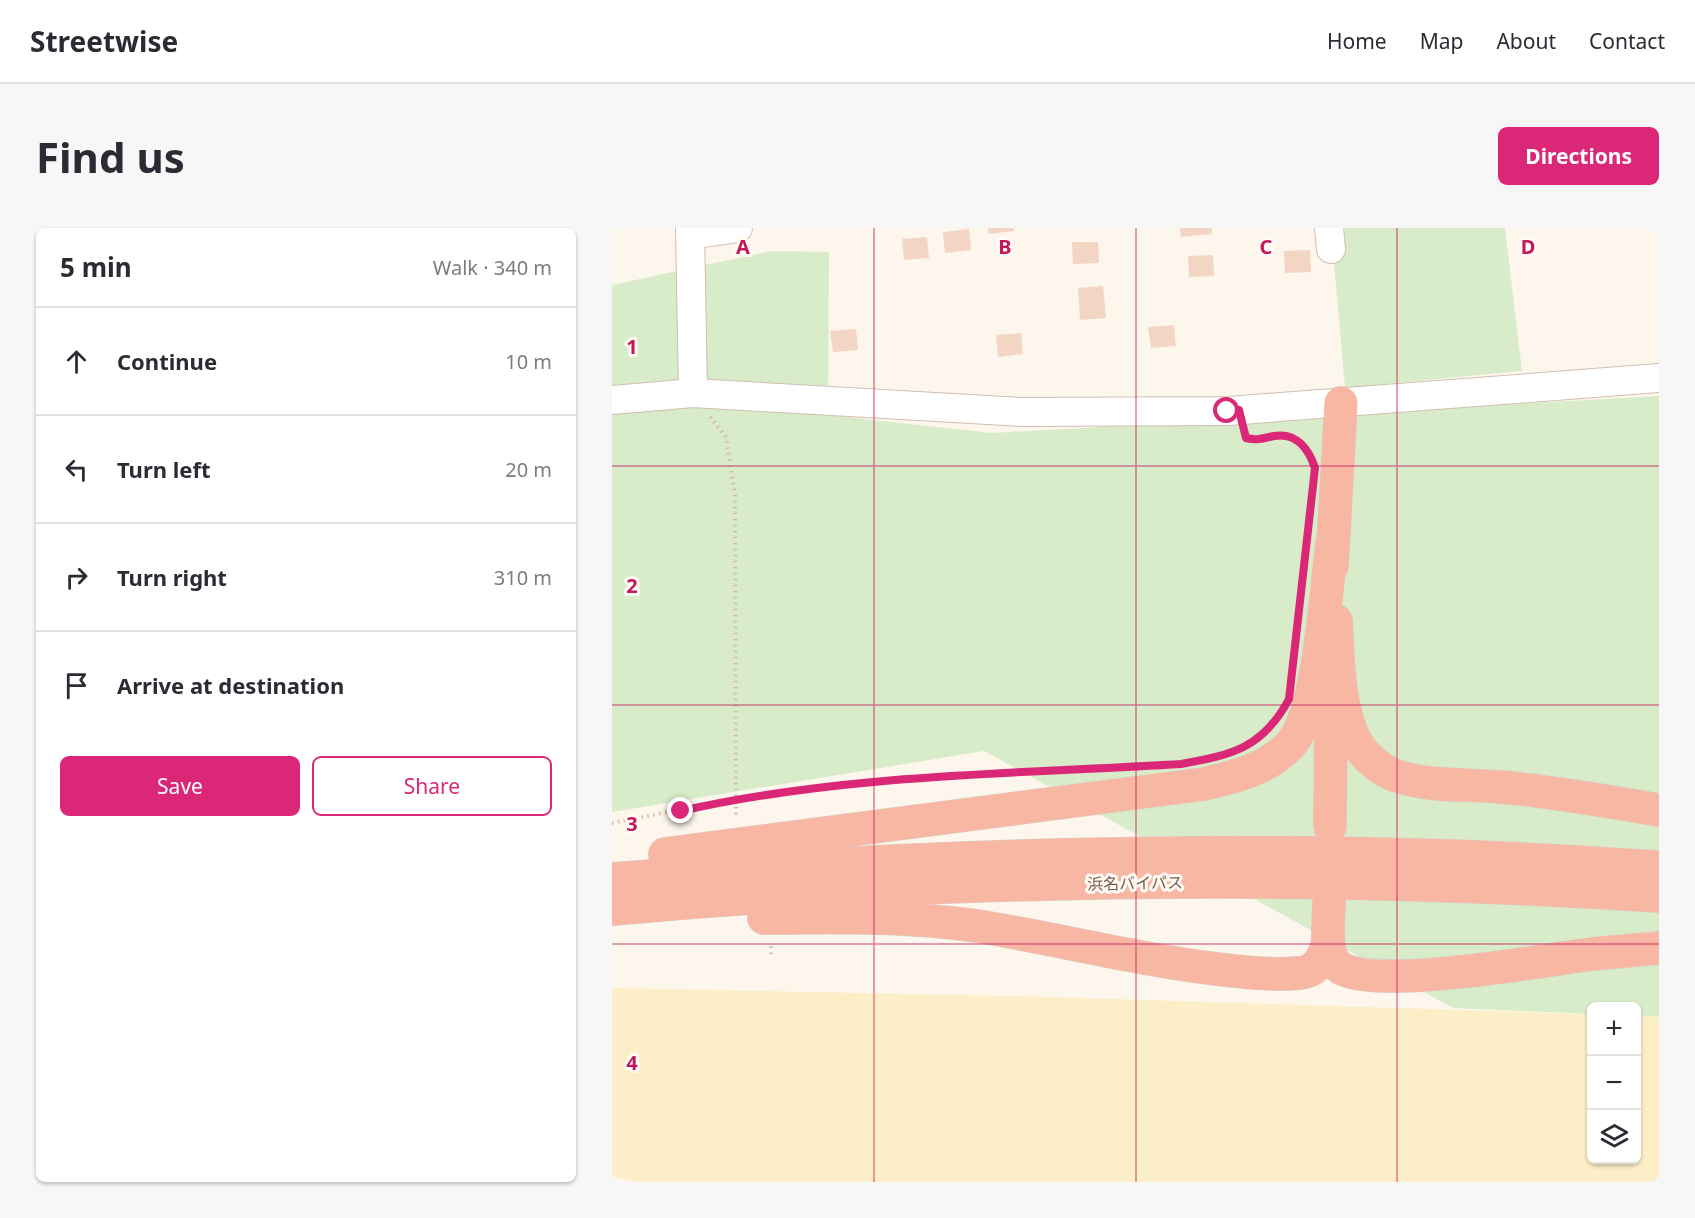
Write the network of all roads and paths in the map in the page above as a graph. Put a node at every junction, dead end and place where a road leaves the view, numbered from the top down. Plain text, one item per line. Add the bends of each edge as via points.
1 (738, 228) edge
2 (690, 232) edge
3 (1659, 378) edge
4 (693, 393) junction
5 (612, 399) edge
6 (1341, 404) junction
7 (1239, 410) junction
8 (1315, 468) dead end
9 (1332, 544) junction
10 (1117, 768) dead end
11 (734, 799) junction
12 (1659, 810) edge
13 (736, 818) dead end
14 (612, 823) edge
15 (1329, 826) dead end
16 (612, 861) edge
17 (1659, 867) edge
18 (612, 879) edge
19 (1659, 896) edge
20 (1329, 904) dead end
21 (612, 909) edge
22 (612, 925) edge
23 (1328, 942) junction
24 (1659, 948) edge

1 - 2 street
2 - 4 street
3 - 6 street
4 - 5 street
4 - 7 street via 1022,412
4 - 11 path via 726,437 735,495
6 - 7 street
6 - 9 highway
7 - 8 path via 1246,438 1259,441 1276,436 1298,441 1309,451
9 - 12 highway via 1338,656 1347,720 1357,743 1373,763 1395,776 1420,782 1571,794
9 - 15 highway
9 - 16 highway via 1309,708 1292,743 1270,762 1246,774 1204,784
10 - 11 path via 905,779
11 - 13 path
11 - 14 path
17 - 18 highway, 浜名バイパス via 1450,856 1178,853 992,856 776,866
19 - 21 highway, 浜名バイパス via 1283,881 861,890
20 - 23 highway
22 - 23 highway via 841,917 926,921 1140,958 1232,971 1280,973 1303,973 1315,968 1324,958
23 - 24 highway via 1331,958 1343,970 1379,975 1433,975

